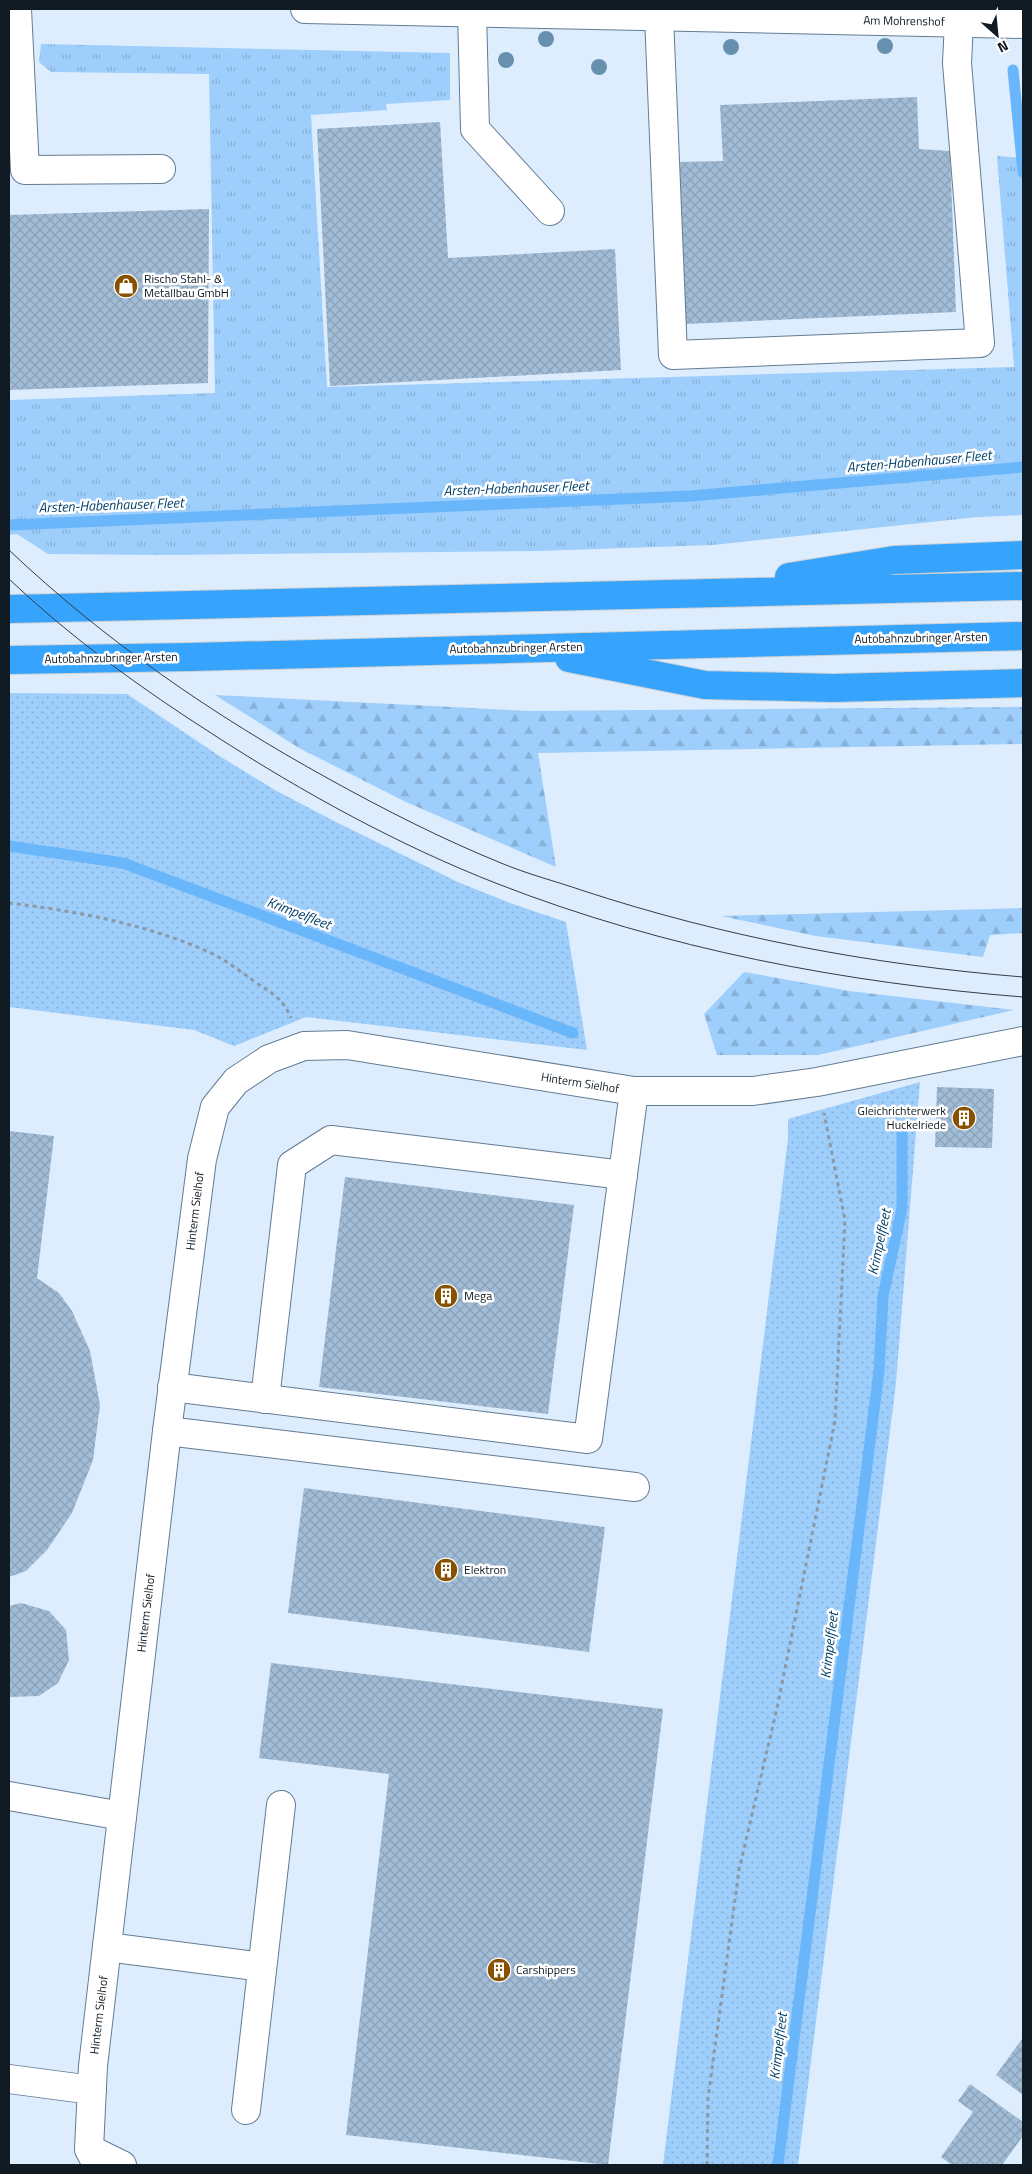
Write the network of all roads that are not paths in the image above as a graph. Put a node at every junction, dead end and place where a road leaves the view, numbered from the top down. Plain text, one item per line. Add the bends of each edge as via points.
1 (17, 9) edge
2 (305, 9) edge
3 (536, 11) edge
4 (472, 12) junction
5 (658, 16) junction
6 (943, 18) edge
7 (1023, 24) edge
8 (15, 97) edge
9 (160, 169) dead end
10 (550, 211) dead end
11 (1023, 555) edge
12 (1023, 586) edge
13 (684, 593) junction
14 (9, 609) edge
15 (1023, 636) edge
16 (521, 648) junction
17 (9, 660) edge
18 (1023, 683) edge
19 (1023, 1042) edge
20 (634, 1091) junction
21 (623, 1176) junction
22 (172, 1387) junction
23 (265, 1399) junction
24 (166, 1431) junction
25 (635, 1487) dead end
26 (9, 1796) edge
27 (280, 1805) dead end
28 (122, 1816) junction
29 (107, 1947) junction
30 (262, 1967) junction
31 (9, 2079) edge
32 (92, 2090) junction
33 (246, 2110) dead end
34 (87, 2160) edge
35 (122, 2165) edge

1 - 8 street
2 - 4 street, Am Mohrenshof
3 - 4 street, Am Mohrenshof
3 - 5 street, Am Mohrenshof
4 - 10 street via 475,129
5 - 6 street, Am Mohrenshof
5 - 6 street via 673,355 980,343 957,63
6 - 7 street, Am Mohrenshof
8 - 9 street via 25,170
11 - 13 highway via 894,560
12 - 13 highway
13 - 14 highway
15 - 16 highway, Autobahnzubringer Arsten
16 - 17 highway, Autobahnzubringer Arsten
16 - 18 highway via 705,685 833,688
19 - 20 street, Hinterm Sielhof via 817,1082 753,1091
20 - 21 street
20 - 22 street, Hinterm Sielhof via 347,1045 304,1046 269,1059 236,1081 215,1107 202,1159
21 - 23 street via 331,1140 292,1165
21 - 23 street via 588,1439
22 - 23 street
22 - 24 street, Hinterm Sielhof
24 - 25 street
24 - 28 street, Hinterm Sielhof
26 - 28 street
27 - 30 street
28 - 29 street, Hinterm Sielhof
29 - 30 street
29 - 32 street, Hinterm Sielhof
30 - 33 street
31 - 32 street
32 - 34 street, Hinterm Sielhof
34 - 35 street

